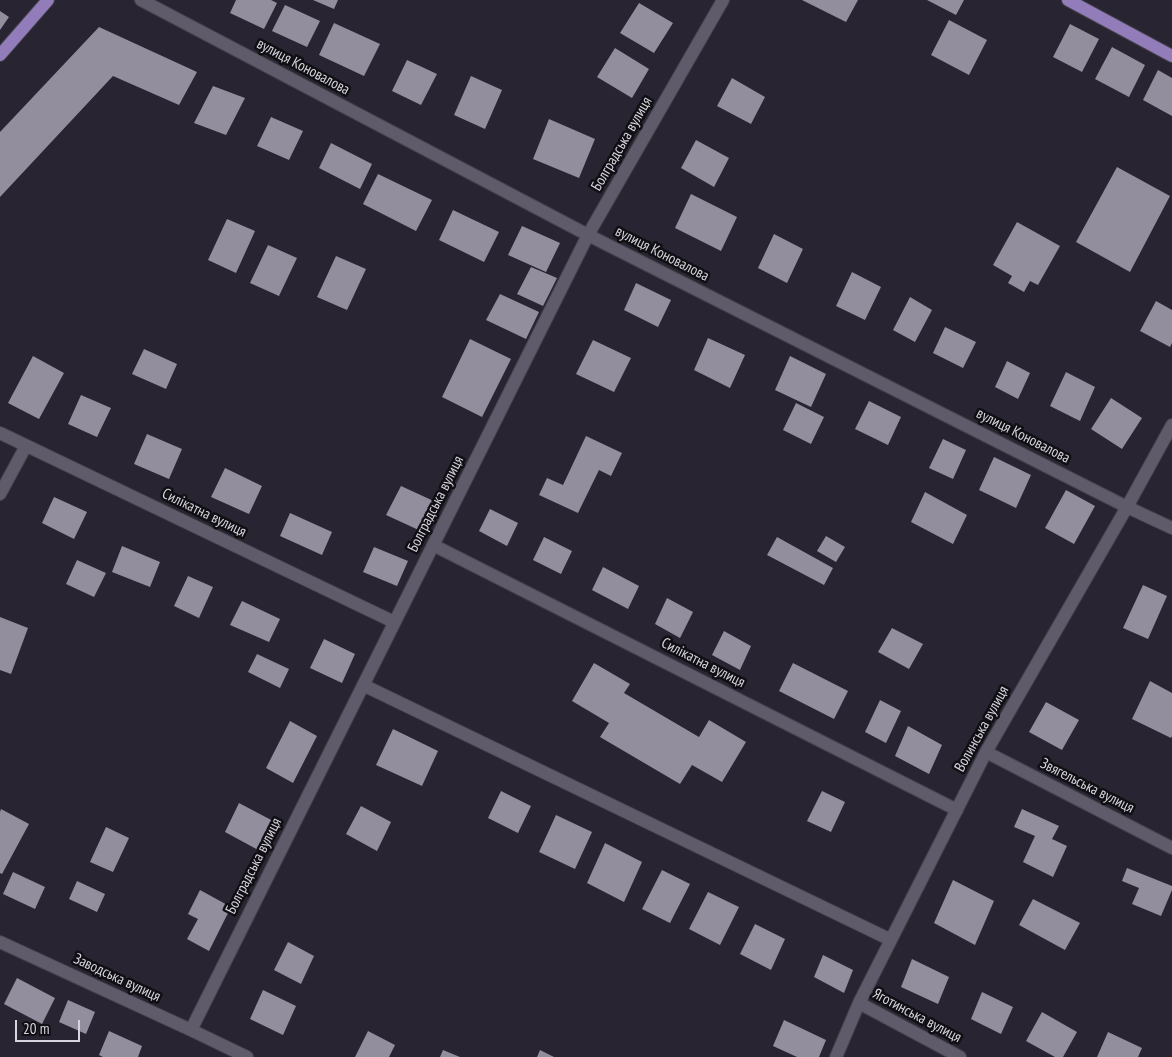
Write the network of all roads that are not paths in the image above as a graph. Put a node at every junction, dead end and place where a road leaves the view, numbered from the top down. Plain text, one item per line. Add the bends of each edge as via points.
1 (48, 0) edge
2 (141, 0) edge
3 (723, 0) edge
4 (1068, 0) edge
5 (0, 55) edge
6 (1172, 56) edge
7 (588, 235) junction
8 (1172, 425) edge
9 (0, 434) edge
10 (26, 446) junction
11 (0, 494) edge
12 (1127, 507) junction
13 (1172, 528) edge
14 (433, 545) junction
15 (394, 622) junction
16 (363, 685) junction
17 (986, 752) junction
18 (957, 810) junction
19 (1172, 848) edge
20 (891, 940) junction
21 (0, 942) edge
22 (859, 1003) junction
23 (191, 1030) junction
24 (247, 1057) edge
25 (836, 1057) edge
26 (960, 1057) edge

1 - 5 main road
2 - 7 street, вулиця Коновалова
3 - 7 street, Болградська вулиця
4 - 6 main road
7 - 12 street, вулиця Коновалова
7 - 14 street, Болградська вулиця
8 - 12 street, Волинська вулиця
9 - 10 street, Силікатна вулиця
10 - 11 street
10 - 15 street, Силікатна вулиця
12 - 13 street, вулиця Коновалова
12 - 17 street, Волинська вулиця
14 - 15 street, Болградська вулиця
14 - 18 street, Силікатна вулиця
15 - 16 street, Болградська вулиця
16 - 20 street
16 - 23 street, Болградська вулиця
17 - 18 street, Волинська вулиця
17 - 19 street, Звягельська вулиця
18 - 20 street, Волинська вулиця
20 - 22 street, Волинська вулиця
21 - 23 street, Заводська вулиця
22 - 25 street, Волинська вулиця
22 - 26 street, Яготинська вулиця
23 - 24 street, Заводська вулиця

